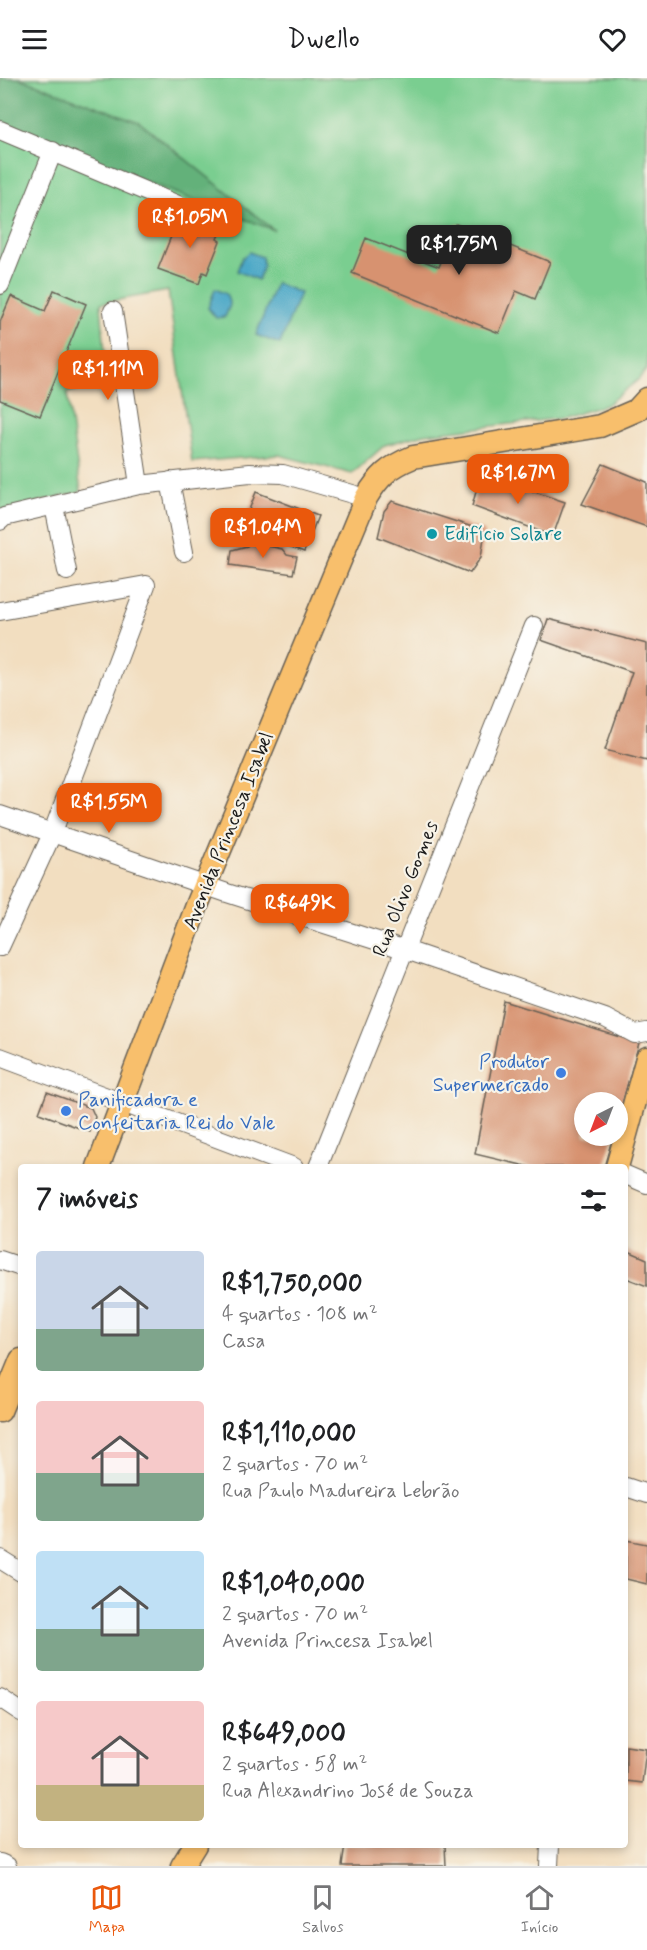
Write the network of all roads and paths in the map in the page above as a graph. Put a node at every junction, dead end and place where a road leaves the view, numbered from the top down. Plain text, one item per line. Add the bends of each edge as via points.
1 (0, 130) edge
2 (53, 151) junction
3 (216, 221) dead end
4 (0, 285) edge
5 (113, 311) dead end
6 (647, 399) edge
7 (170, 481) junction
8 (139, 485) junction
9 (366, 498) junction
10 (54, 506) junction
11 (0, 521) edge
12 (184, 552) dead end
13 (67, 571) dead end
14 (0, 611) edge
15 (534, 626) dead end
16 (0, 815) edge
17 (52, 834) junction
18 (206, 886) junction
19 (0, 947) edge
20 (406, 950) junction
21 (647, 1032) edge
22 (0, 1057) edge
23 (647, 1059) edge
24 (121, 1103) junction
25 (99, 1164) edge
26 (286, 1164) edge
27 (319, 1164) edge
28 (618, 1164) edge
29 (628, 1176) edge
30 (647, 1184) edge
31 (0, 1260) edge
32 (18, 1266) edge
33 (18, 1367) edge
34 (0, 1410) edge
35 (628, 1488) edge
36 (647, 1494) edge
37 (0, 1559) edge
38 (18, 1570) edge
39 (0, 1698) edge
40 (18, 1710) edge
41 (193, 1848) edge
42 (550, 1848) edge
43 (0, 1863) edge
44 (7, 1866) edge
45 (182, 1866) edge
46 (549, 1866) edge

1 - 2 street
2 - 3 street
2 - 4 street
5 - 8 street
6 - 9 main road, Avenida Princesa Isabel via 638,410 600,426 413,458 393,465 380,475
7 - 8 street
7 - 9 street via 250,473 283,474
7 - 12 street
8 - 10 street
9 - 18 main road, Avenida Princesa Isabel
10 - 11 street
10 - 13 street
14 - 17 street via 147,585
15 - 20 street, Rua Olivo Gomes
16 - 17 street
17 - 18 street
17 - 19 street
18 - 20 street
18 - 24 main road, Avenida Princesa Isabel
20 - 21 street via 605,1018 635,1034
20 - 27 street, Rua Olivo Gomes
22 - 24 street
23 - 28 main road
24 - 25 main road, Avenida Princesa Isabel
24 - 26 street
29 - 30 street
31 - 32 street
33 - 34 main road
35 - 36 street
37 - 38 street
39 - 40 street
41 - 45 main road
42 - 46 street
43 - 44 street

